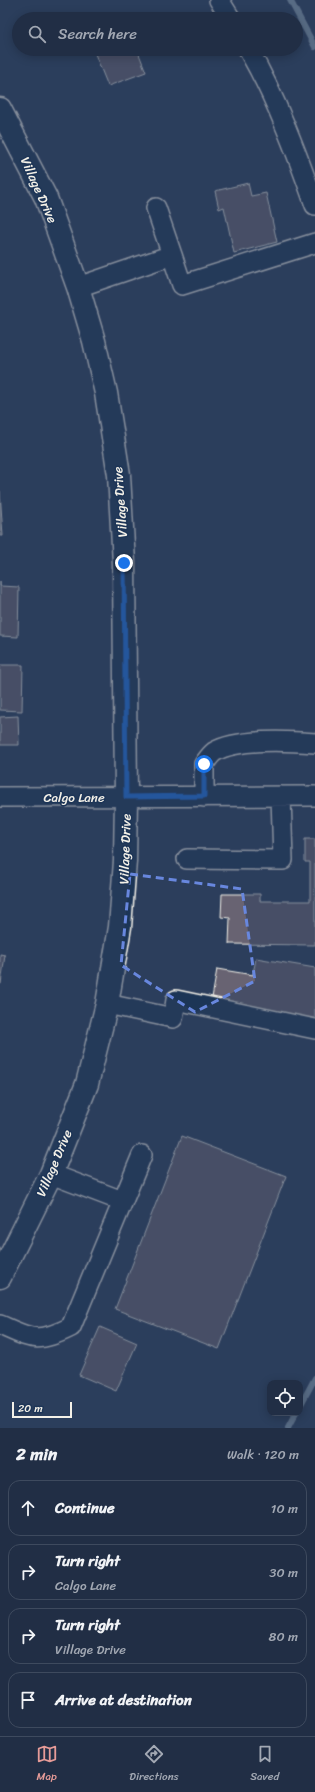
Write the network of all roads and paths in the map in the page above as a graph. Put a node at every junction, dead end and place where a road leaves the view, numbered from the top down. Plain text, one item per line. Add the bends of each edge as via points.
1 (219, 0) edge
2 (227, 12) edge
3 (252, 56) edge
4 (0, 109) edge
5 (315, 205) edge
6 (156, 208) dead end
7 (315, 243) edge
8 (172, 255) junction
9 (78, 287) junction
10 (315, 743) edge
11 (204, 796) junction
12 (281, 796) junction
13 (315, 796) edge
14 (0, 797) edge
15 (126, 797) junction
16 (187, 859) dead end
17 (107, 1004) junction
18 (315, 1029) edge
19 (142, 1155) dead end
20 (51, 1174) junction
21 (122, 1201) junction
22 (0, 1277) edge
23 (0, 1325) edge

1 - 2 street
3 - 5 street via 294,146
4 - 9 main road, Village Drive via 46,198
6 - 8 street
7 - 8 street via 182,285
8 - 9 street
9 - 15 main road, Village Drive via 106,393 119,475 124,563
10 - 11 street via 291,741 237,744 213,753 204,764
11 - 12 street, Calgo Lane
11 - 15 street, Calgo Lane
12 - 13 street, Calgo Lane
12 - 16 street via 283,860
14 - 15 street, Calgo Lane
15 - 17 main road, Village Drive via 120,927
17 - 18 street via 172,1018 176,1000
17 - 20 main road, Village Drive via 87,1084
19 - 21 street
20 - 21 street
20 - 22 main road, Village Drive
21 - 23 street via 71,1327 53,1336 31,1339

